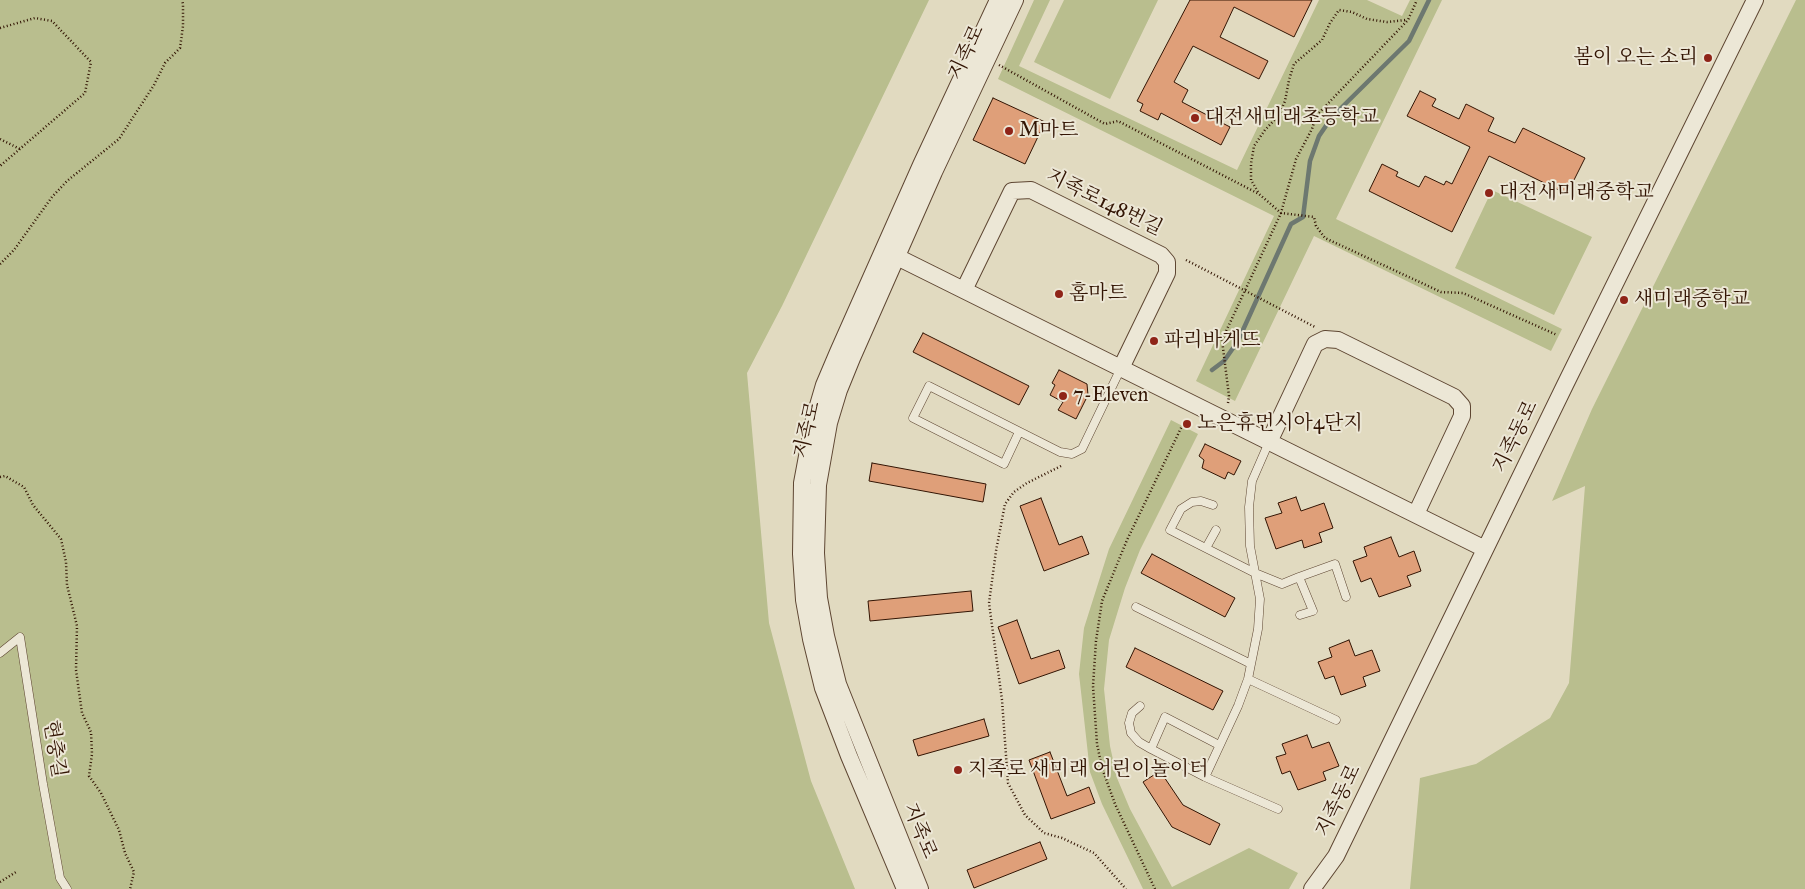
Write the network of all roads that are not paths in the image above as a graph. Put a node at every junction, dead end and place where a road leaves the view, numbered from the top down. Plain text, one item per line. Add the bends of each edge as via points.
1 (998, 0) edge
2 (1015, 0) edge
3 (1755, 0) edge
4 (890, 254) junction
5 (964, 290) junction
6 (1121, 368) junction
7 (1019, 432) junction
8 (1269, 442) junction
9 (1212, 506) dead end
10 (1416, 514) junction
11 (1216, 530) dead end
12 (1206, 548) junction
13 (1485, 549) junction
14 (1255, 572) junction
15 (1299, 577) junction
16 (1346, 597) dead end
17 (1136, 607) dead end
18 (1300, 615) dead end
19 (0, 653) edge
20 (1251, 664) junction
21 (1248, 679) junction
22 (1140, 706) dead end
23 (1336, 720) dead end
24 (1219, 744) junction
25 (1151, 750) junction
26 (1205, 777) junction
27 (1278, 809) dead end
28 (67, 889) edge
29 (905, 889) edge
30 (920, 889) edge
31 (1312, 889) edge

1 - 4 street, 지족로
2 - 4 street, 지족로 via 934,172
3 - 13 street, 지족동로
4 - 5 street
4 - 29 street, 지족로 via 824,385 802,483 801,554 804,600 823,688
4 - 30 street, 지족로 via 829,423 818,485 816,553 819,598 838,684
5 - 6 street
5 - 6 street, 지족로148번길 via 1012,191 1031,190 1040,194 1168,262 1167,273
6 - 7 lane via 1082,449 1072,454 1060,452
6 - 8 street
7 - 7 lane via 929,386 913,418 1004,464
8 - 10 street
8 - 10 street via 1315,344 1325,339 1338,340 1454,397 1462,406 1462,416
8 - 14 lane via 1252,481 1250,499 1250,546
9 - 12 lane via 1201,500 1192,502 1181,509 1170,530
10 - 13 street
11 - 12 lane
12 - 14 lane
13 - 31 street, 지족동로 via 1336,856
14 - 15 lane via 1282,584
14 - 20 lane via 1260,599
15 - 16 lane via 1335,564
15 - 18 lane via 1313,611
17 - 20 lane
19 - 28 lane, 현충길 via 20,637 60,878
20 - 21 lane
21 - 23 lane
21 - 24 lane
22 - 25 lane via 1132,713 1131,733
24 - 25 lane via 1165,717
24 - 26 lane
25 - 26 lane
26 - 27 lane

